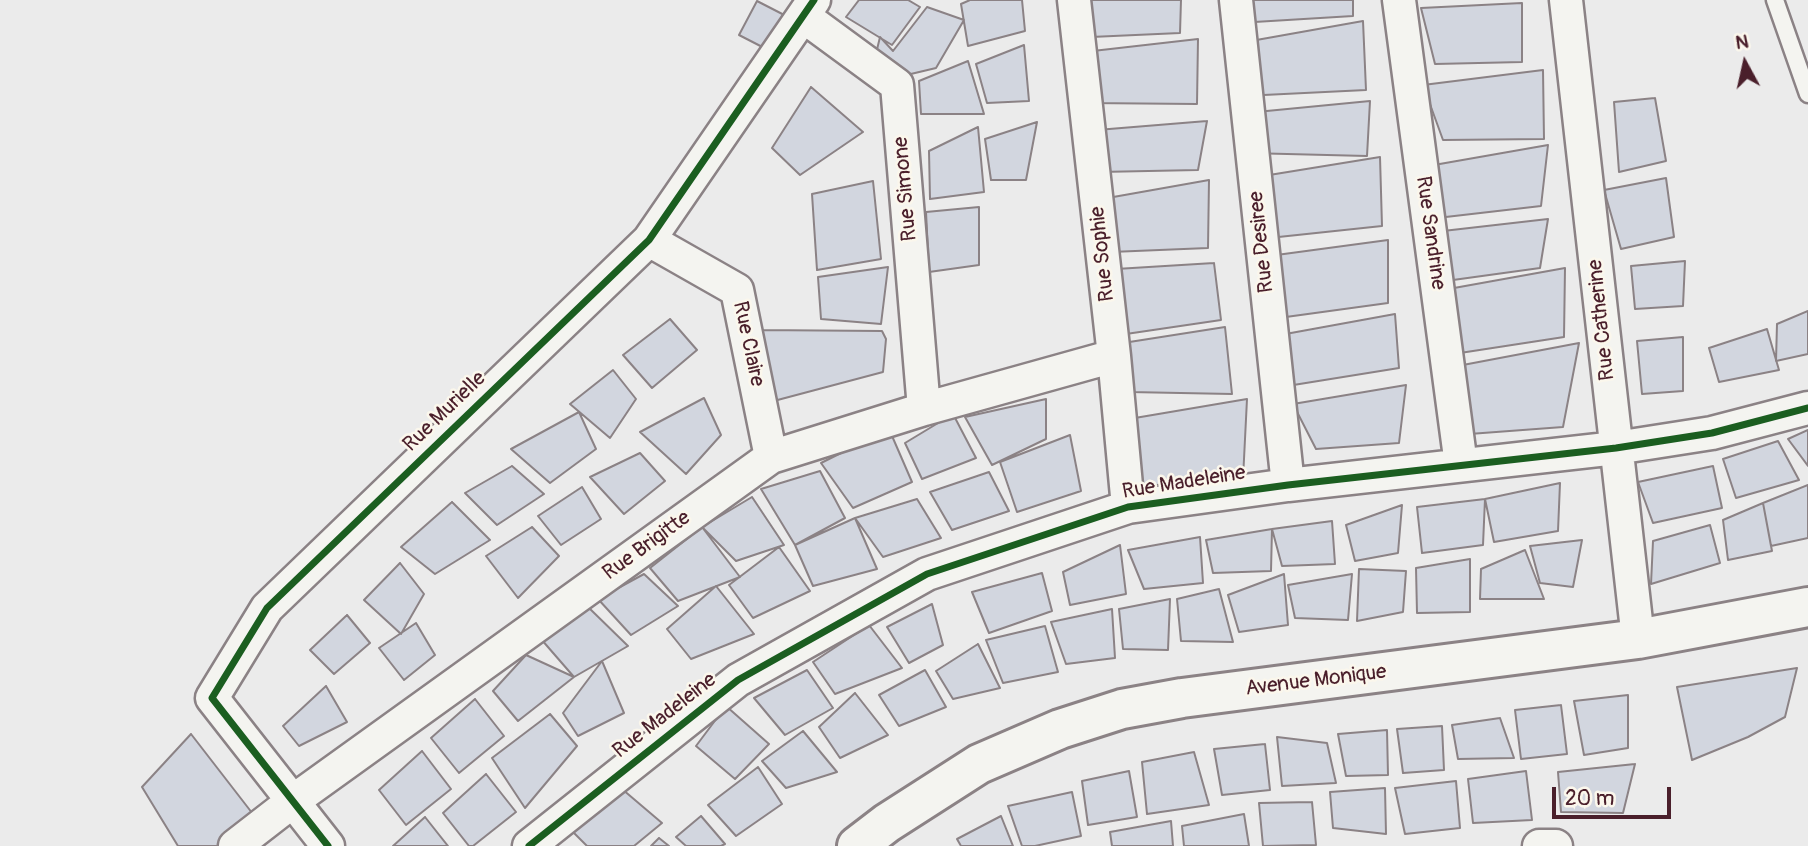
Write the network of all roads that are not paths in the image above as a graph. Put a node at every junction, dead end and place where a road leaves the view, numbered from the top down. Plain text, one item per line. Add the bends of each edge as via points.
1 (1074, 0) edge
2 (1236, 0) edge
3 (1399, 0) edge
4 (1566, 0) edge
5 (1775, 0) edge
6 (809, 8) edge
7 (1808, 94) edge
8 (649, 240) junction
9 (1114, 356) junction
10 (1808, 408) edge
11 (923, 409) junction
12 (1616, 448) junction
13 (771, 457) junction
14 (1461, 466) junction
15 (1288, 485) junction
16 (1128, 508) junction
17 (1808, 607) edge
18 (1638, 639) junction
19 (293, 801) junction
20 (235, 846) edge
21 (328, 846) edge
22 (529, 846) edge
23 (857, 846) edge
24 (1539, 846) edge
25 (1556, 846) edge

1 - 9 street, Rue Sophie
2 - 15 street, Rue Desiree
3 - 14 street, Rue Sandrine
4 - 12 street, Rue Catherine
5 - 7 lane
6 - 8 street, Rue Murielle
6 - 11 street, Rue Simone via 897,85
8 - 13 street, Rue Claire via 737,290
8 - 19 street, Rue Murielle via 267,608 212,698
9 - 11 street, Rue Brigitte
9 - 16 street, Rue Sophie
10 - 12 street, Rue Madeleine via 1712,433
11 - 13 street, Rue Brigitte
12 - 14 street, Rue Madeleine
12 - 18 street, Rue Catherine
13 - 19 street, Rue Brigitte
14 - 15 street, Rue Madeleine
15 - 16 street, Rue Madeleine
16 - 22 street, Rue Madeleine via 927,574 750,673
17 - 18 street, Avenue Monique
18 - 23 street, Avenue Monique via 1122,709 1060,729 979,764
19 - 20 street, Rue Brigitte
19 - 21 street, Rue Murielle
24 - 25 street

